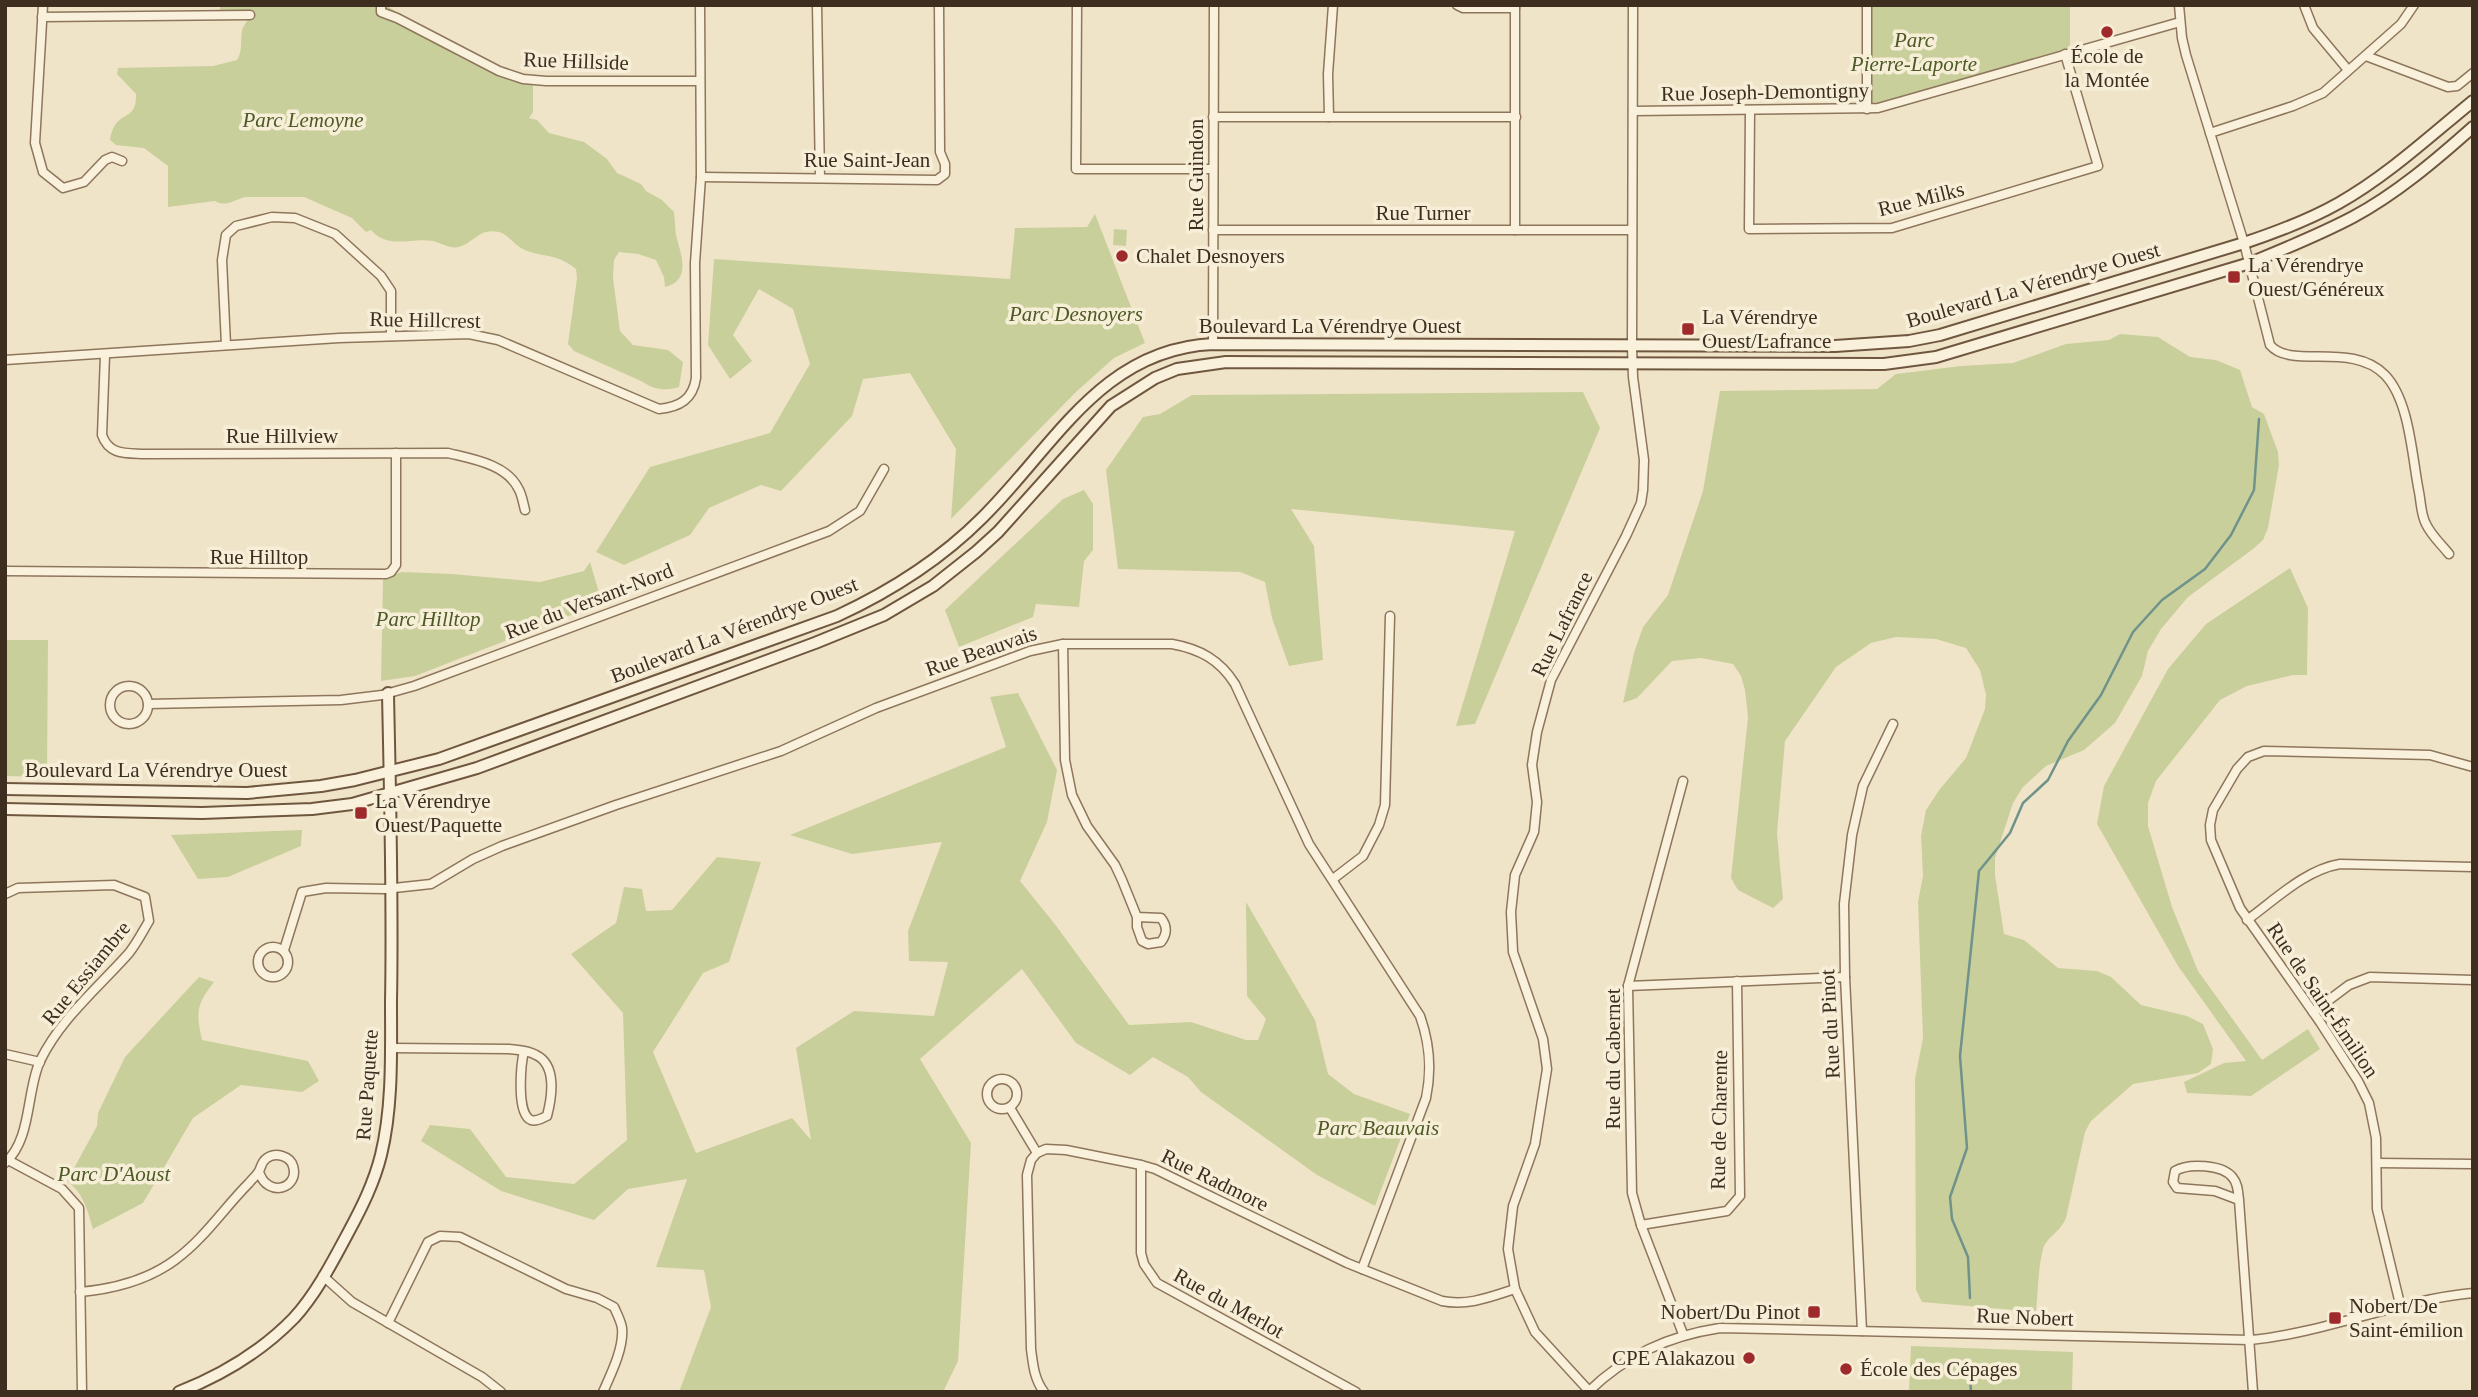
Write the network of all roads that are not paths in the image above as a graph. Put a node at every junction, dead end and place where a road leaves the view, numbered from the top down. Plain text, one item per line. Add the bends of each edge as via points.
1 (43, 5) edge
2 (699, 5) edge
3 (817, 5) edge
4 (939, 5) edge
5 (1077, 5) edge
6 (1214, 5) edge
7 (1333, 5) edge
8 (1457, 5) edge
9 (1633, 5) edge
10 (1867, 5) edge
11 (2179, 5) edge
12 (2304, 5) edge
13 (2414, 5) edge
14 (1516, 7) edge
15 (381, 9) edge
16 (250, 15) dead end
17 (42, 16) junction
18 (2180, 22) junction
19 (2065, 54) junction
20 (2366, 56) junction
21 (2348, 70) junction
22 (2473, 73) edge
23 (700, 82) junction
24 (2473, 101) edge
25 (1867, 110) junction
26 (1633, 111) junction
27 (1750, 111) junction
28 (1213, 117) junction
29 (1329, 117) junction
30 (1516, 117) junction
31 (2473, 127) edge
32 (2210, 133) junction
33 (122, 161) dead end
34 (1213, 169) junction
35 (701, 177) junction
36 (820, 178) junction
37 (1213, 230) junction
38 (1516, 230) junction
39 (1632, 230) junction
40 (2244, 243) junction
41 (2250, 263) junction
42 (391, 336) junction
43 (1213, 344) junction
44 (226, 345) junction
45 (1632, 346) junction
46 (105, 355) junction
47 (5, 360) edge
48 (1633, 364) junction
49 (396, 453) junction
50 (884, 469) dead end
51 (525, 510) dead end
52 (2449, 554) dead end
53 (5, 571) edge
54 (1390, 616) dead end
55 (1063, 645) junction
56 (388, 693) junction
57 (148, 704) junction
58 (1893, 724) dead end
59 (2473, 767) edge
60 (389, 772) junction
61 (1683, 781) dead end
62 (5, 789) edge
63 (389, 795) junction
64 (5, 809) edge
65 (2473, 867) edge
66 (1333, 879) junction
67 (393, 888) junction
68 (5, 894) edge
69 (1137, 917) dead end
70 (2248, 920) junction
71 (284, 950) dead end
72 (1845, 977) junction
73 (2473, 980) edge
74 (1737, 981) junction
75 (1628, 986) junction
76 (2313, 1012) junction
77 (391, 1048) junction
78 (524, 1051) junction
79 (5, 1054) edge
80 (40, 1062) junction
81 (1010, 1108) dead end
82 (1037, 1153) junction
83 (7, 1161) edge
84 (2377, 1163) junction
85 (2473, 1164) edge
86 (1141, 1165) junction
87 (259, 1172) junction
88 (2239, 1199) junction
89 (1641, 1225) junction
90 (1362, 1269) junction
91 (324, 1276) junction
92 (1515, 1289) junction
93 (80, 1292) junction
94 (2473, 1293) edge
95 (2400, 1308) junction
96 (388, 1323) junction
97 (1862, 1331) junction
98 (1683, 1334) junction
99 (2250, 1340) junction
100 (1041, 1388) edge
101 (1589, 1391) edge
102 (82, 1392) edge
103 (179, 1392) edge
104 (501, 1392) edge
105 (603, 1392) edge
106 (1029, 1392) edge
107 (1356, 1392) edge
108 (2253, 1392) edge

1 - 17 street
2 - 23 street, Rue Hillcrest
3 - 36 street
4 - 36 street, Rue Saint-Jean via 940,152 945,174 937,180
5 - 34 street via 1076,169
6 - 28 street, Rue Guindon
7 - 29 street
8 - 14 street
9 - 26 street, Rue Lafrance
10 - 25 street
11 - 18 street
12 - 21 street via 2313,28
13 - 20 street via 2406,20
14 - 30 street
15 - 23 street, Rue Hillside via 523,79
16 - 17 street
17 - 33 street via 35,143 43,172 63,188 84,182 111,157
18 - 19 street, Rue Joseph-Demontigny
18 - 32 street
19 - 25 street, Rue Joseph-Demontigny
19 - 27 street, Rue Milks via 2098,166 1892,228 1749,229
20 - 21 street
20 - 22 street via 2448,88
21 - 32 street via 2323,93
23 - 35 street, Rue Hillcrest
24 - 40 main road, Boulevard La Vérendrye Ouest via 2341,202
25 - 27 street, Rue Joseph-Demontigny
26 - 27 street, Rue Joseph-Demontigny
26 - 39 street, Rue Lafrance
28 - 29 street
28 - 34 street, Rue Guindon
29 - 30 street
30 - 38 street
31 - 41 main road, Boulevard La Vérendrye Ouest via 2355,216
32 - 40 street
34 - 37 street, Rue Guindon
35 - 36 street, Rue Saint-Jean
35 - 42 street, Rue Hillcrest via 695,263 696,378 694,390 679,405 659,409 498,340 469,334
37 - 38 street, Rue Turner
37 - 43 street, Rue Guindon
38 - 39 street, Rue Turner
39 - 45 street, Rue Lafrance
40 - 41 street
40 - 45 main road, Boulevard La Vérendrye Ouest via 1909,341 1835,346
41 - 48 main road, Boulevard La Vérendrye Ouest via 1965,349 1910,361
41 - 52 street via 2267,339 2274,350 2286,355 2354,358 2382,372 2395,387 2402,402 2424,522
42 - 44 street, Rue Hillcrest
42 - 44 street via 391,291 381,276 335,234 295,218 272,217 236,226 226,235 222,260
43 - 45 main road, Boulevard La Vérendrye Ouest
43 - 60 main road, Boulevard La Vérendrye Ouest via 1182,346 1153,356 1110,381 973,527 916,573 863,604 461,751
44 - 46 street, Rue Hillcrest
45 - 48 street, Rue Lafrance
46 - 47 street, Rue Hillcrest
46 - 49 street, Rue Hillview via 102,435 114,452
48 - 63 main road, Boulevard La Vérendrye Ouest via 1226,362 1177,369 1111,406 998,532 933,586 884,615 477,768
48 - 92 street, Rue Lafrance via 1643,491 1626,536 1551,680 1532,765 1534,832 1516,875 1511,912 1513,952 1544,1039 1547,1069 1535,1144 1513,1206 1508,1249
49 - 51 street, Rue Hillview via 449,453 493,466 519,488
49 - 53 street, Rue Hilltop via 396,565 386,574
50 - 56 street, Rue du Versant-Nord via 860,511 830,531
54 - 66 street via 1385,805 1363,856
55 - 66 street, Rue Beauvais via 1172,644 1215,660 1235,684 1308,844
55 - 67 street, Rue Beauvais via 1038,648 981,667 781,751 502,846 431,884
55 - 69 street via 1067,780 1077,810 1115,865
56 - 57 street, Rue du Versant-Nord via 341,700
56 - 60 main road, Rue Paquette
57 - 57 street via 138,689 126,687 115,692 110,704 113,716 123,723 136,723 145,716
58 - 72 street, Rue du Pinot via 1863,786 1852,835 1844,904
59 - 70 street, Rue de Saint-Émilion via 2430,755 2272,751 2248,757 2213,810 2210,832
60 - 62 main road, Boulevard La Vérendrye Ouest via 321,786 247,793
60 - 63 main road, Rue Paquette
61 - 75 street, Rue du Cabernet
63 - 64 main road, Boulevard La Vérendrye Ouest via 352,804 262,812
63 - 67 main road, Rue Paquette
65 - 70 street, Rue de Saint-Émilion via 2330,866 2311,874
66 - 90 street, Rue Beauvais via 1420,1016 1430,1062 1422,1114
67 - 71 street, Rue Beauvais via 302,892
67 - 77 main road, Rue Paquette
68 - 80 street, Rue Essiambre via 18,888 114,885 145,897 149,921 130,951 71,1013
70 - 76 street, Rue de Saint-Émilion
72 - 74 street
72 - 97 street, Rue du Pinot
73 - 76 street via 2370,977 2349,985
74 - 75 street
74 - 89 street, Rue de Charente via 1740,1196 1727,1211
75 - 89 street, Rue du Cabernet via 1632,1194
76 - 84 street, Rue de Saint-Émilion via 2369,1103
77 - 78 street
77 - 91 main road, Rue Paquette via 386,1129 376,1171 361,1212
78 - 78 street via 539,1055 550,1070 547,1116 537,1121 526,1116 522,1106
79 - 80 street
80 - 83 street, Rue Essiambre via 23,1133
81 - 82 street
82 - 86 street, Rue Radmore via 1056,1149
82 - 100 street via 1027,1175 1030,1335
83 - 93 street via 62,1189 79,1208
84 - 85 street
84 - 95 street, Rue de Saint-Émilion via 2377,1209
86 - 90 street, Rue Radmore
86 - 107 street, Rue du Merlot via 1141,1253 1157,1283
87 - 87 street via 270,1188 280,1189 294,1176 293,1166 278,1154 261,1163
87 - 93 street via 175,1261 140,1279 106,1290
88 - 88 street via 2215,1191 2177,1188 2175,1171 2185,1165 2227,1171 2235,1180
88 - 99 street
89 - 98 street, Rue du Cabernet
90 - 92 street, Rue Radmore via 1454,1303 1479,1301
91 - 96 street via 352,1302
91 - 103 main road, Rue Paquette via 295,1317 252,1354
92 - 101 street, Rue Lafrance via 1535,1332
93 - 102 street
94 - 95 street, Rue Nobert
95 - 99 street, Rue Nobert
96 - 104 street
96 - 105 street via 428,1242 440,1236 460,1237 614,1307 621,1336
97 - 98 street, Rue Nobert via 1731,1327
97 - 99 street, Rue Nobert
98 - 101 street, Rue Nobert via 1614,1368
99 - 108 street
100 - 106 street

